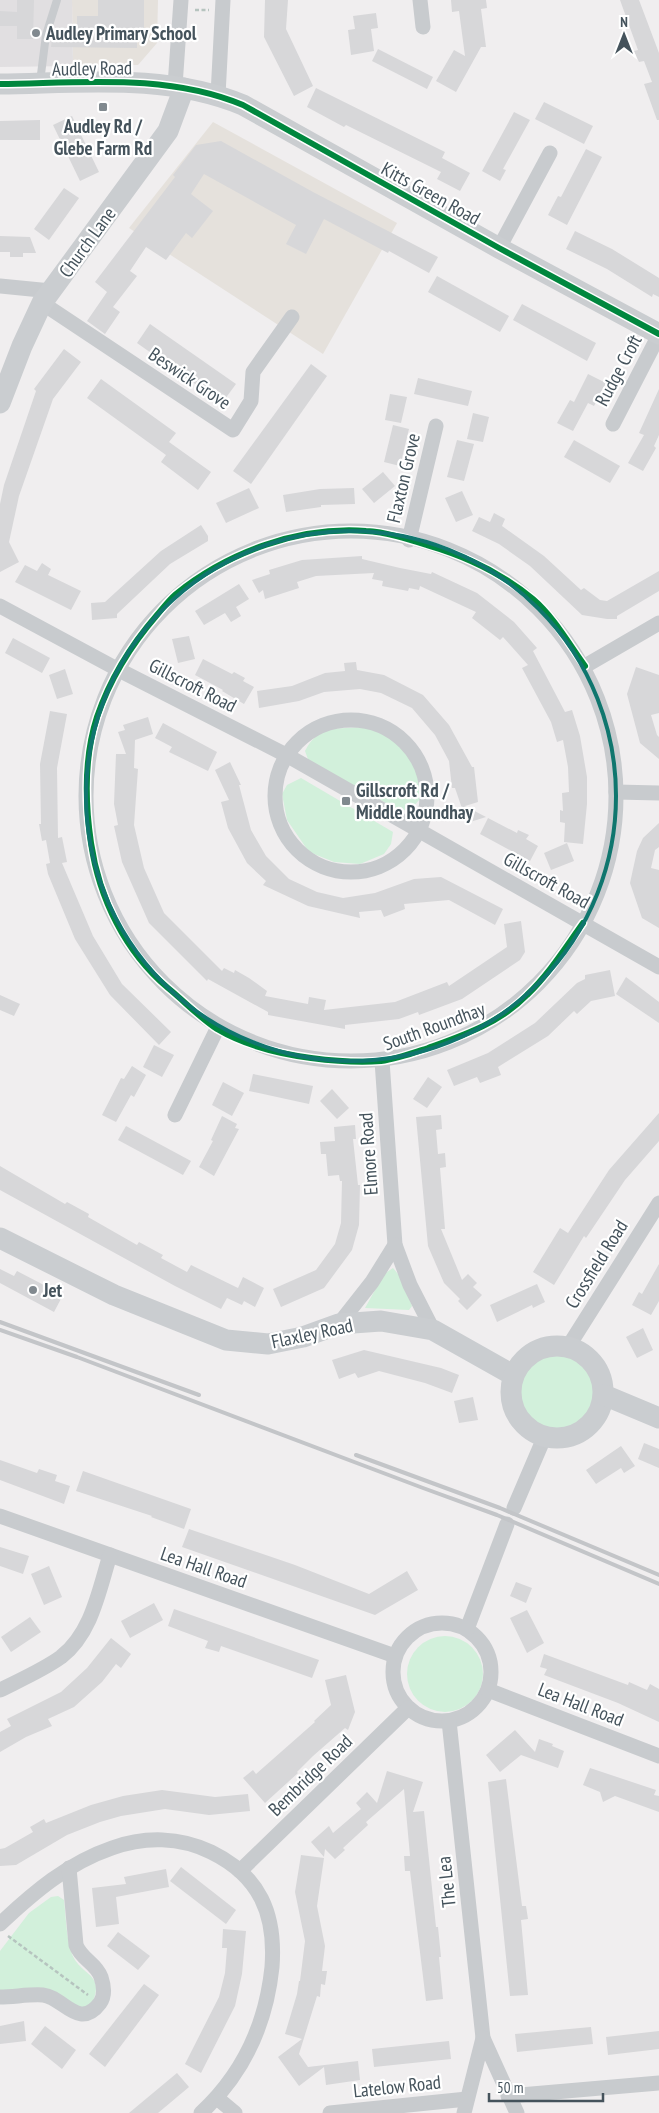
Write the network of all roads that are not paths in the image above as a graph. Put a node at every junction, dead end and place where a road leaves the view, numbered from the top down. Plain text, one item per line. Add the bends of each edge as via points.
1 (57, 0) edge
2 (420, 0) edge
3 (181, 5) edge
4 (222, 5) edge
5 (423, 26) dead end
6 (0, 84) edge
7 (40, 84) junction
8 (180, 86) junction
9 (218, 95) junction
10 (550, 153) dead end
11 (499, 248) junction
12 (0, 286) edge
13 (46, 297) junction
14 (292, 317) dead end
15 (659, 335) edge
16 (0, 403) edge
17 (613, 424) dead end
18 (436, 426) dead end
19 (410, 540) junction
20 (0, 606) edge
21 (659, 623) edge
22 (585, 666) junction
23 (117, 669) junction
24 (288, 756) junction
25 (616, 792) junction
26 (659, 793) edge
27 (416, 830) junction
28 (583, 923) junction
29 (659, 967) edge
30 (217, 1029) junction
31 (382, 1061) junction
32 (174, 1115) dead end
33 (659, 1203) edge
34 (0, 1238) edge
35 (395, 1245) junction
36 (340, 1324) junction
37 (433, 1330) junction
38 (568, 1347) junction
39 (513, 1375) junction
40 (604, 1395) junction
41 (659, 1418) edge
42 (544, 1438) junction
43 (514, 1508) dead end
44 (0, 1516) edge
45 (507, 1524) dead end
46 (110, 1555) junction
47 (467, 1629) junction
48 (395, 1656) junction
49 (0, 1690) edge
50 (488, 1690) junction
51 (408, 1708) junction
52 (449, 1721) junction
53 (659, 1756) edge
54 (69, 1868) junction
55 (240, 1870) junction
56 (4, 1929) edge
57 (0, 1997) edge
58 (483, 2038) junction
59 (659, 2082) edge
60 (508, 2096) junction
61 (217, 2098) junction
62 (466, 2106) edge
63 (367, 2111) edge
64 (201, 2113) edge
65 (235, 2113) edge
66 (330, 2113) edge
67 (517, 2113) edge

1 - 7 lane via 46,36
2 - 5 street
3 - 8 street
4 - 9 street
6 - 7 street, Audley Road
7 - 8 street, Audley Road via 144,82
8 - 9 street, Kitts Green Road
8 - 13 street, Church Lane via 168,131
9 - 11 street, Kitts Green Road via 243,105
10 - 11 street
11 - 15 street, Kitts Green Road
12 - 13 street
13 - 14 street, Beswick Grove via 233,430 251,402 253,372
13 - 16 street, Church Lane via 18,354
15 - 17 street, Rudge Croft
18 - 19 street, Flaxton Grove
19 - 22 street, South Roundhay via 458,554 534,600
19 - 23 street, South Roundhay via 367,531 322,532 252,549 211,570 174,596 140,634
20 - 23 street, Gillscroft Road
21 - 22 street
22 - 25 street, South Roundhay via 613,746
23 - 24 street, Gillscroft Road
23 - 30 street, South Roundhay via 97,718 89,754 88,821 94,861 103,893 134,953 157,979
24 - 27 street, Gillscroft Road
24 - 27 street via 303,737 322,725 345,719 366,721 393,732 408,744 426,779 426,803
24 - 27 street via 279,777 277,809 286,837 305,859 316,866 341,872 381,868 399,854
25 - 26 street
25 - 28 street, South Roundhay via 614,836 605,884
27 - 28 street, Gillscroft Road
28 - 29 street, Gillscroft Road
28 - 31 street, South Roundhay via 547,973 525,997 498,1018 442,1043
30 - 31 street, South Roundhay via 269,1050 339,1061
30 - 32 street
31 - 35 street, Elmore Road
33 - 38 street, Crossfield Road
34 - 36 street, Flaxley Road via 114,1295 226,1340 268,1344 303,1337
35 - 36 street
35 - 37 street, Elmore Road via 410,1285
36 - 37 street, Flaxley Road via 381,1321
37 - 39 street, Flaxley Road
38 - 39 street via 535,1350 522,1360
38 - 40 street via 584,1354 595,1366
39 - 42 street via 509,1394 514,1413 526,1428
40 - 41 street
40 - 42 street via 598,1414 589,1426 575,1435 560,1439
42 - 43 street
44 - 46 street, Lea Hall Road
45 - 47 street
46 - 48 street, Lea Hall Road
46 - 49 street via 92,1615 80,1635 61,1656
47 - 48 street via 450,1623 433,1623 416,1629 403,1641
47 - 50 street via 480,1640 489,1656 492,1673
48 - 51 street via 392,1674 397,1693
50 - 52 street via 479,1705 466,1716
50 - 53 street, Lea Hall Road
51 - 52 street via 434,1721
51 - 55 street, Bembridge Road
52 - 58 street, The Lea
54 - 55 street via 112,1848 153,1840 189,1842
54 - 56 street via 36,1891
54 - 57 street via 76,1944 78,1951 101,1976 103,1997 89,2013 77,2013 43,1995
55 - 61 street via 260,1894 270,1921 273,1936 271,1976 259,2030
58 - 60 street, The Lea
58 - 62 street, The Lea
59 - 60 street
60 - 67 street, The Lea
61 - 64 street
61 - 65 street
62 - 63 street, Latelow Road
63 - 66 street, Latelow Road

